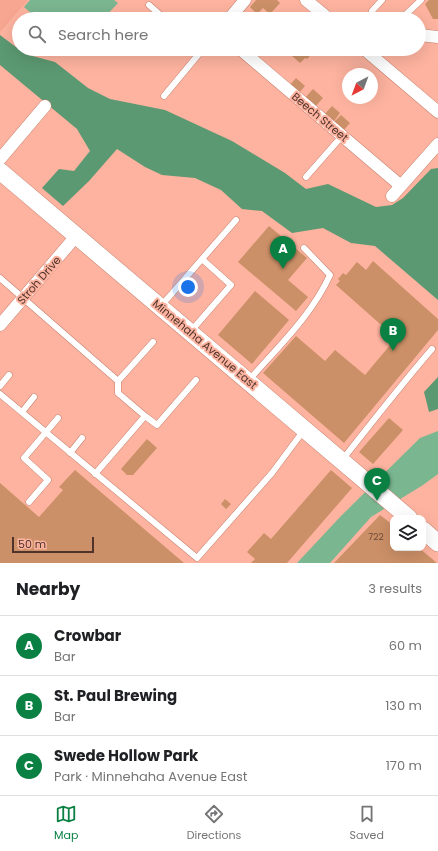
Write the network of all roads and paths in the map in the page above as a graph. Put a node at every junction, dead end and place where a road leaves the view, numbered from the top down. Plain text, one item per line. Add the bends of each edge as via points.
1 (244, 0) edge
2 (306, 0) edge
3 (382, 0) edge
4 (421, 0) edge
5 (149, 5) dead end
6 (157, 12) edge
7 (235, 12) edge
8 (321, 12) edge
9 (372, 12) edge
10 (408, 12) edge
11 (426, 36) edge
12 (438, 37) edge
13 (197, 56) edge
14 (248, 56) edge
15 (372, 56) edge
16 (164, 96) dead end
17 (45, 106) dead end
18 (438, 112) edge
19 (342, 136) junction
20 (438, 144) edge
21 (0, 159) edge
22 (0, 171) edge
23 (306, 177) dead end
24 (401, 186) junction
25 (392, 196) dead end
26 (236, 220) dead end
27 (77, 235) junction
28 (304, 248) dead end
29 (202, 259) junction
30 (0, 278) edge
31 (23, 298) junction
32 (161, 307) junction
33 (0, 325) edge
34 (190, 332) junction
35 (153, 342) dead end
36 (432, 349) dead end
37 (9, 375) dead end
38 (196, 380) dead end
39 (118, 381) junction
40 (248, 381) junction
41 (0, 386) edge
42 (0, 394) edge
43 (34, 397) dead end
44 (22, 412) junction
45 (145, 416) junction
46 (58, 418) dead end
47 (305, 429) junction
48 (46, 432) junction
49 (82, 438) dead end
50 (70, 453) junction
51 (348, 466) junction
52 (95, 474) junction
53 (29, 502) dead end
54 (405, 515) edge
55 (426, 533) edge
56 (438, 543) edge
57 (197, 560) edge

1 - 7 street
2 - 8 street
3 - 9 lane
4 - 10 lane
5 - 6 lane
11 - 12 street
13 - 16 lane
14 - 19 street, Beech Street
15 - 18 street
17 - 21 street
19 - 23 lane
19 - 24 street, Beech Street
20 - 24 street
22 - 27 street, Minnehaha Avenue East
24 - 25 street
26 - 29 lane
27 - 31 street, Stroh Drive
27 - 32 street, Minnehaha Avenue East
28 - 40 lane via 330,275 323,291 299,323
29 - 32 lane
29 - 34 lane via 231,285
30 - 31 lane
31 - 33 street, Stroh Drive
31 - 39 lane
32 - 34 street, Minnehaha Avenue East
34 - 40 street, Minnehaha Avenue East
35 - 39 lane
36 - 51 lane via 404,380
37 - 41 lane
38 - 45 lane via 156,425
39 - 45 lane via 118,393
40 - 47 street, Minnehaha Avenue East
42 - 44 lane
43 - 44 lane
44 - 48 lane
45 - 52 lane
46 - 48 lane
47 - 51 street, Minnehaha Avenue East
47 - 57 lane via 272,473
48 - 50 lane
48 - 53 lane via 24,458 48,480
49 - 50 lane
50 - 52 lane
51 - 54 street, Minnehaha Avenue East
52 - 57 lane
55 - 56 street

